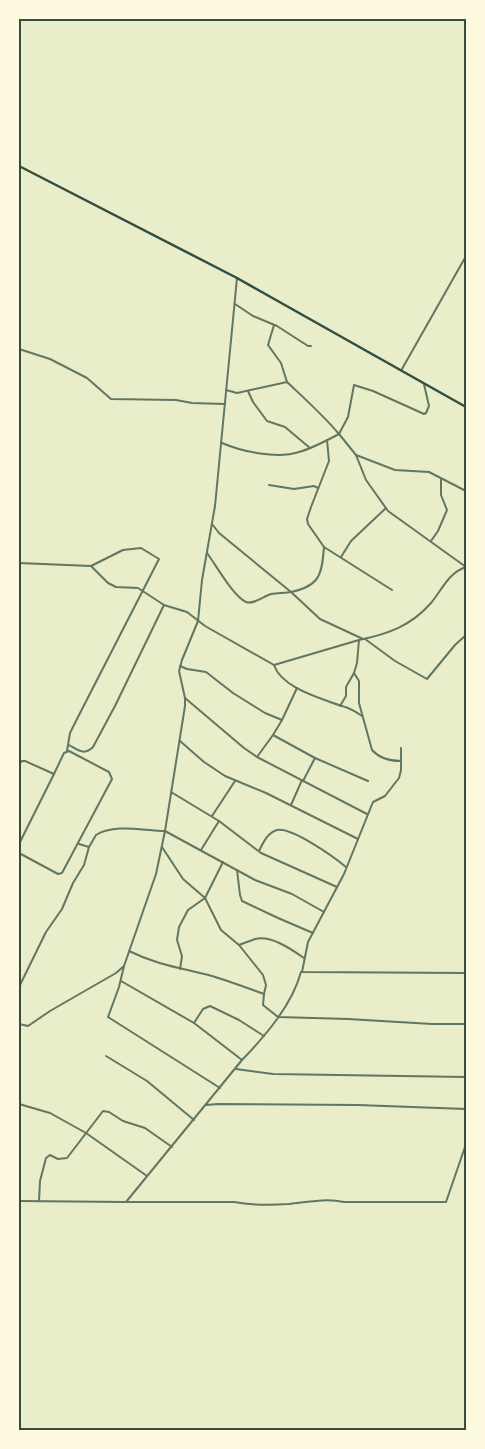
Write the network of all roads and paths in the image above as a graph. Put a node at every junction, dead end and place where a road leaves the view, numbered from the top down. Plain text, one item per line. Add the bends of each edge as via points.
1 (19, 166) edge
2 (466, 256) edge
3 (237, 278) junction
4 (235, 304) junction
5 (274, 324) junction
6 (311, 346) dead end
7 (19, 350) edge
8 (402, 369) junction
9 (423, 381) junction
10 (287, 382) junction
11 (226, 390) junction
12 (248, 391) junction
13 (225, 404) junction
14 (466, 407) edge
15 (338, 434) junction
16 (327, 440) junction
17 (221, 442) junction
18 (310, 448) junction
19 (356, 455) junction
20 (441, 479) junction
21 (269, 485) dead end
22 (466, 487) edge
23 (318, 488) junction
24 (465, 491) edge
25 (386, 508) junction
26 (212, 524) junction
27 (431, 541) junction
28 (324, 547) junction
29 (207, 553) junction
30 (341, 557) junction
31 (19, 563) edge
32 (91, 566) junction
33 (466, 567) edge
34 (142, 590) junction
35 (392, 590) dead end
36 (291, 592) junction
37 (164, 605) junction
38 (198, 621) junction
39 (466, 635) edge
40 (364, 639) junction
41 (359, 640) junction
42 (274, 665) junction
43 (180, 666) junction
44 (354, 673) junction
45 (297, 688) junction
46 (186, 698) junction
47 (340, 706) junction
48 (362, 716) junction
49 (282, 720) junction
50 (273, 735) junction
51 (180, 741) junction
52 (69, 745) junction
53 (401, 748) dead end
54 (67, 751) junction
55 (257, 757) junction
56 (315, 758) junction
57 (401, 761) junction
58 (19, 764) edge
59 (54, 774) junction
60 (235, 781) junction
61 (302, 781) junction
62 (368, 781) dead end
63 (171, 792) junction
64 (291, 806) junction
65 (367, 814) junction
66 (212, 816) junction
67 (219, 821) junction
68 (165, 831) junction
69 (358, 839) junction
70 (19, 844) edge
71 (79, 844) junction
72 (89, 846) junction
73 (162, 846) junction
74 (200, 850) junction
75 (259, 851) junction
76 (19, 853) edge
77 (223, 862) junction
78 (347, 867) junction
79 (237, 870) junction
80 (337, 888) junction
81 (204, 898) junction
82 (324, 912) junction
83 (313, 933) junction
84 (239, 946) junction
85 (130, 951) junction
86 (304, 958) junction
87 (124, 966) junction
88 (180, 970) junction
89 (302, 972) junction
90 (466, 973) edge
91 (121, 981) junction
92 (19, 987) edge
93 (264, 994) junction
94 (278, 1017) junction
95 (19, 1024) edge
96 (194, 1024) junction
97 (466, 1024) edge
98 (264, 1036) junction
99 (106, 1056) dead end
100 (242, 1060) junction
101 (236, 1068) junction
102 (466, 1077) edge
103 (220, 1088) junction
104 (19, 1104) edge
105 (206, 1105) junction
106 (466, 1109) edge
107 (194, 1120) junction
108 (86, 1133) junction
109 (466, 1144) edge
110 (172, 1147) junction
111 (147, 1176) junction
112 (19, 1201) edge
113 (39, 1202) junction
114 (126, 1202) junction

1 - 3 main road
2 - 8 street
3 - 4 street
3 - 8 main road
4 - 5 street
4 - 11 street
5 - 6 street
5 - 10 street via 268,345
7 - 13 street via 50,359 87,378 111,398
8 - 9 main road
9 - 14 main road
9 - 15 street via 429,406 424,414 354,385 348,417
10 - 12 street
10 - 15 street via 319,411
11 - 12 street
11 - 13 street
12 - 18 street via 256,408 268,421 285,427
13 - 17 street
15 - 16 street
15 - 19 street
16 - 18 street
16 - 23 street via 329,462
17 - 18 street via 252,453 297,453
17 - 26 street
19 - 20 street via 395,470 424,471
19 - 25 street via 366,480
20 - 24 street
20 - 27 street via 441,495 446,510
21 - 23 street
22 - 24 street
23 - 28 street via 307,519
25 - 27 street
25 - 30 street via 351,541
26 - 29 street
26 - 36 street
27 - 33 street
28 - 30 street
28 - 36 street via 318,578 312,584
29 - 36 street via 245,601
29 - 38 street
30 - 35 street
31 - 32 street
32 - 34 street via 116,587
32 - 34 street via 123,550 141,548 158,559
33 - 40 street via 452,575 431,603 408,624
34 - 37 street
34 - 52 street via 70,733
36 - 40 street via 320,619
37 - 38 street via 188,612
37 - 52 street via 93,747 85,752
38 - 42 street
38 - 43 street
39 - 40 street via 426,679
40 - 41 street
41 - 42 street
41 - 44 street
42 - 45 street via 276,671
43 - 46 street
43 - 49 street via 206,672 232,693
44 - 47 street
44 - 48 street via 359,681
45 - 47 street
45 - 49 street
46 - 51 street
46 - 55 street
47 - 48 street
48 - 57 street via 373,752 386,759
49 - 50 street
50 - 55 street
50 - 56 street
51 - 60 street via 213,769
51 - 63 street
52 - 54 street
53 - 57 street
54 - 59 street
54 - 71 street via 109,772 112,777
55 - 61 street
56 - 61 street
56 - 62 street
57 - 65 street via 399,778 385,796 374,800
58 - 59 street via 26,761
59 - 70 street
60 - 64 street
60 - 66 street
61 - 64 street
61 - 65 street
63 - 66 street
63 - 68 street
64 - 69 street
65 - 69 street
66 - 67 street
67 - 74 street
67 - 75 street
68 - 72 street via 136,828 103,832 96,835
68 - 73 street
68 - 74 street
69 - 78 street
71 - 72 street
71 - 76 street via 61,874
72 - 92 street via 84,865
73 - 81 street via 183,879
73 - 85 street via 152,889
74 - 77 street
75 - 78 street via 269,835 285,831 318,847
75 - 80 street
77 - 79 street
77 - 81 street
78 - 80 street
79 - 82 street
79 - 83 street via 240,895 245,903
80 - 82 street
81 - 84 street via 221,930
81 - 88 street via 188,910 179,927
82 - 83 street
83 - 86 street
84 - 86 street via 263,939
84 - 93 street via 263,976
85 - 87 street
85 - 88 street
86 - 89 street
87 - 91 street
87 - 95 street via 28,1026
88 - 93 street via 220,978
89 - 90 street
89 - 94 street
91 - 96 street
91 - 103 street via 108,1017
93 - 94 street via 264,1007
94 - 97 street
94 - 98 street
96 - 98 street via 210,1006
96 - 100 street
98 - 100 street
99 - 107 street via 147,1081
100 - 101 street
101 - 102 street via 273,1074
101 - 103 street
103 - 105 street
104 - 108 street via 50,1113
105 - 106 street
105 - 107 street
107 - 110 street
108 - 110 street via 105,1110 145,1128
108 - 111 street
108 - 113 street via 67,1158 58,1159 50,1155 46,1158
109 - 114 street via 446,1202 344,1202 330,1199 286,1204
110 - 111 street
111 - 114 street
112 - 113 street
113 - 114 street

